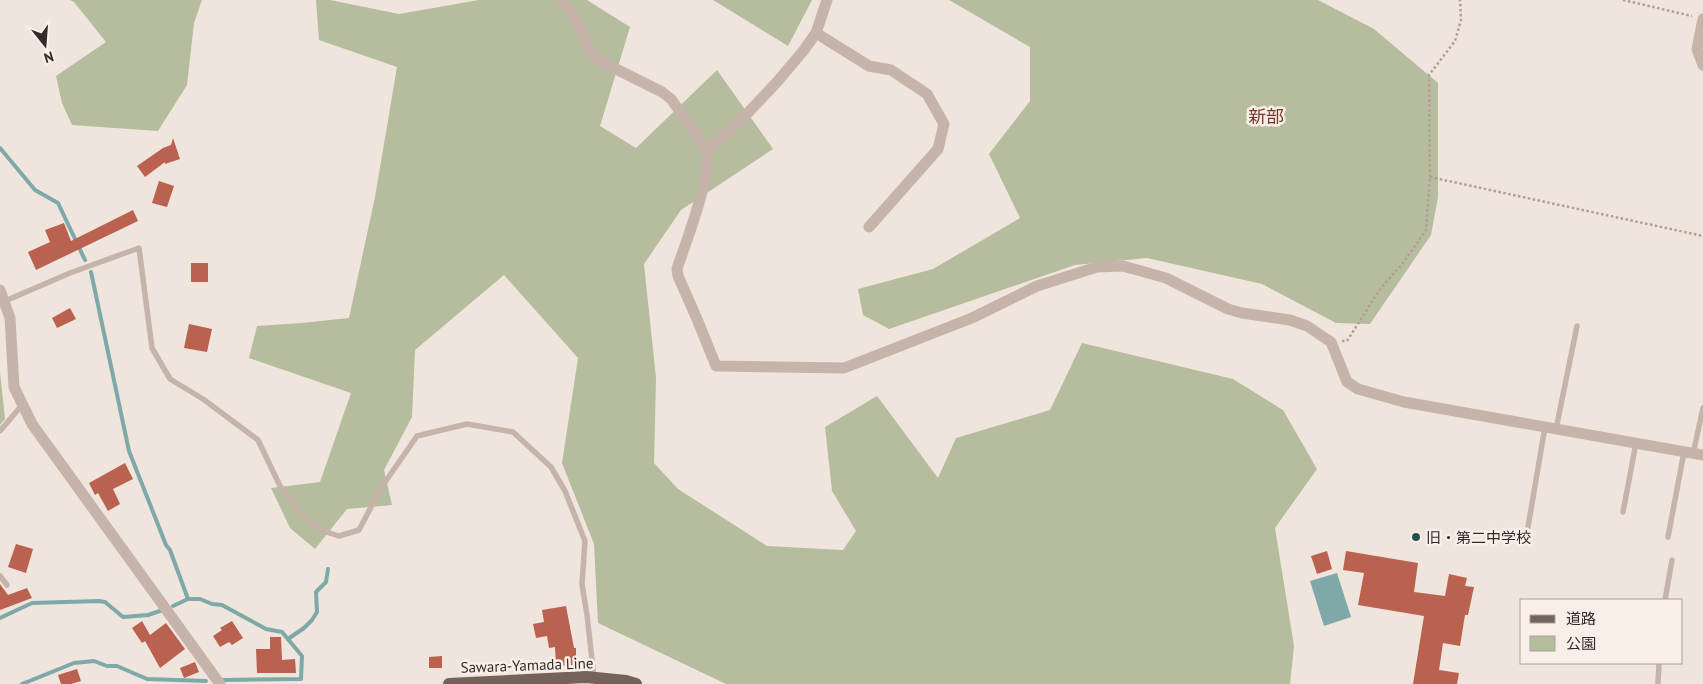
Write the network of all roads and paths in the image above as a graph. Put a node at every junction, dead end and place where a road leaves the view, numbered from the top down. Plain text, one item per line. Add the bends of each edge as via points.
1 (560, 0) edge
2 (827, 0) edge
3 (1460, 0) edge
4 (1623, 0) edge
5 (1699, 18) edge
6 (816, 33) junction
7 (1703, 65) edge
8 (707, 151) junction
9 (1430, 177) junction
10 (869, 227) dead end
11 (1703, 236) edge
12 (0, 290) edge
13 (5, 302) junction
14 (1577, 326) dead end
15 (1331, 342) junction
16 (22, 405) junction
17 (1703, 408) edge
18 (1551, 428) junction
19 (0, 431) edge
20 (1636, 443) junction
21 (1693, 454) edge
22 (1623, 512) dead end
23 (1528, 527) dead end
24 (1668, 537) dead end
25 (1672, 560) dead end
26 (0, 576) edge
27 (7, 585) dead end
28 (1665, 599) edge
29 (1659, 664) edge
30 (586, 680) edge
31 (220, 684) edge
32 (449, 684) edge
33 (636, 684) edge
34 (1658, 684) edge

1 - 8 street via 578,21 594,58 671,98
2 - 6 street
3 - 9 path via 1455,41 1429,75
4 - 5 path
5 - 7 street via 1697,49
6 - 8 street via 777,82
6 - 10 street via 869,66 891,70 927,94 944,124 938,149
8 - 15 street via 708,168 677,269 716,366 844,368 972,318 1037,286 1097,266 1123,266 1166,278 1228,309 1290,320 1307,326
9 - 11 path
9 - 15 path via 1426,230 1380,288 1347,341
12 - 13 street
13 - 16 street via 10,318 14,387
13 - 30 lane via 70,272 139,248 152,348 170,378 258,440 280,486 303,516 323,531 339,536 359,530 381,488 417,436 467,424 513,432 551,468 565,491 585,541 582,584
14 - 18 lane
15 - 18 street via 1347,382 1358,389 1404,402
16 - 19 lane
16 - 31 street via 32,424
17 - 21 lane
18 - 20 street
18 - 23 lane
20 - 21 street
20 - 22 lane
21 - 24 lane
25 - 28 lane
26 - 27 lane
29 - 34 lane
30 - 32 main road, Sawara-Yamada Line
30 - 33 main road, Sawara-Yamada Line

